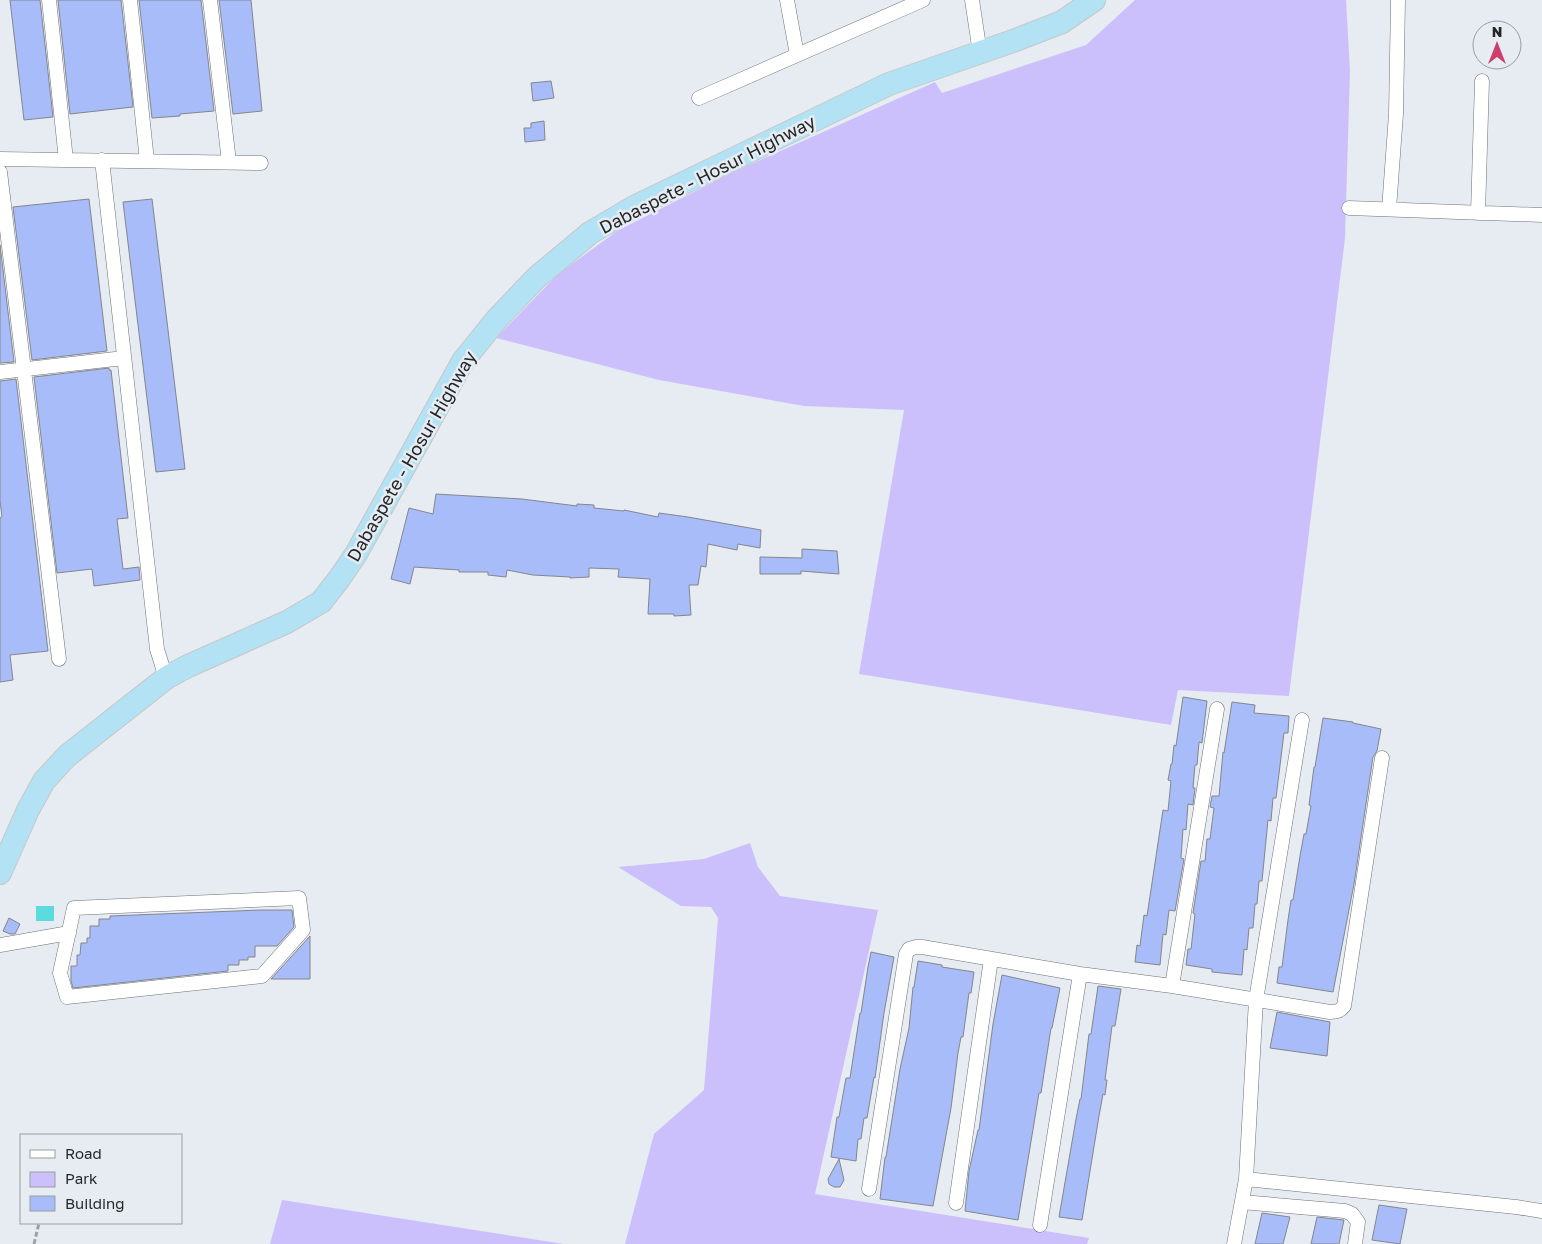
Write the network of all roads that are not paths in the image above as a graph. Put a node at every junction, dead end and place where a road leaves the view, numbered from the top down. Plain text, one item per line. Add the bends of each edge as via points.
1 (49, 0) edge
2 (130, 0) edge
3 (210, 0) edge
4 (787, 0) edge
5 (923, 0) edge
6 (972, 0) edge
7 (1094, 0) edge
8 (1398, 0) edge
9 (980, 53) junction
10 (797, 54) junction
11 (1482, 81) dead end
12 (699, 98) dead end
13 (0, 159) edge
14 (66, 160) junction
15 (102, 160) junction
16 (147, 161) junction
17 (230, 162) junction
18 (261, 163) dead end
19 (0, 172) edge
20 (1349, 208) dead end
21 (1389, 209) junction
22 (1478, 212) junction
23 (1542, 215) edge
24 (124, 358) junction
25 (24, 370) junction
26 (0, 372) edge
27 (59, 659) dead end
28 (166, 678) junction
29 (1217, 709) dead end
30 (1302, 720) dead end
31 (1382, 758) dead end
32 (0, 873) edge
33 (69, 933) junction
34 (0, 945) edge
35 (991, 960) junction
36 (1080, 974) junction
37 (1172, 986) junction
38 (1256, 1000) junction
39 (1246, 1180) junction
40 (869, 1189) dead end
41 (1242, 1202) junction
42 (956, 1203) dead end
43 (1542, 1212) edge
44 (1040, 1225) dead end
45 (1234, 1244) edge
46 (1355, 1244) edge

1 - 14 street
2 - 16 street
3 - 17 street
4 - 10 street
5 - 10 street
6 - 9 street
7 - 9 highway, Dabaspete - Hosur Highway via 1062,22
8 - 21 street via 1396,105
9 - 28 highway, Dabaspete - Hosur Highway via 889,84 634,207 590,233 536,278 463,361 356,554 321,602 287,622
10 - 12 street
11 - 22 street
13 - 14 street
14 - 15 street
15 - 16 street
15 - 24 street
16 - 17 street
17 - 18 street
19 - 25 street
20 - 21 street
21 - 22 street
22 - 23 street
24 - 25 street
24 - 28 street via 157,649
25 - 26 street
25 - 27 street
28 - 32 highway, Dabaspete - Hosur Highway via 67,756 44,782
29 - 37 street
30 - 38 street
31 - 38 street via 1344,1006 1330,1012
33 - 33 street via 60,973 67,997 262,976 302,930 299,898 74,908
33 - 34 street
35 - 36 street
35 - 40 street via 916,947 906,954
35 - 42 street
36 - 37 street
36 - 44 street
37 - 38 street
38 - 39 street
39 - 41 street
39 - 43 street
41 - 45 street
41 - 46 street via 1345,1211 1358,1222

